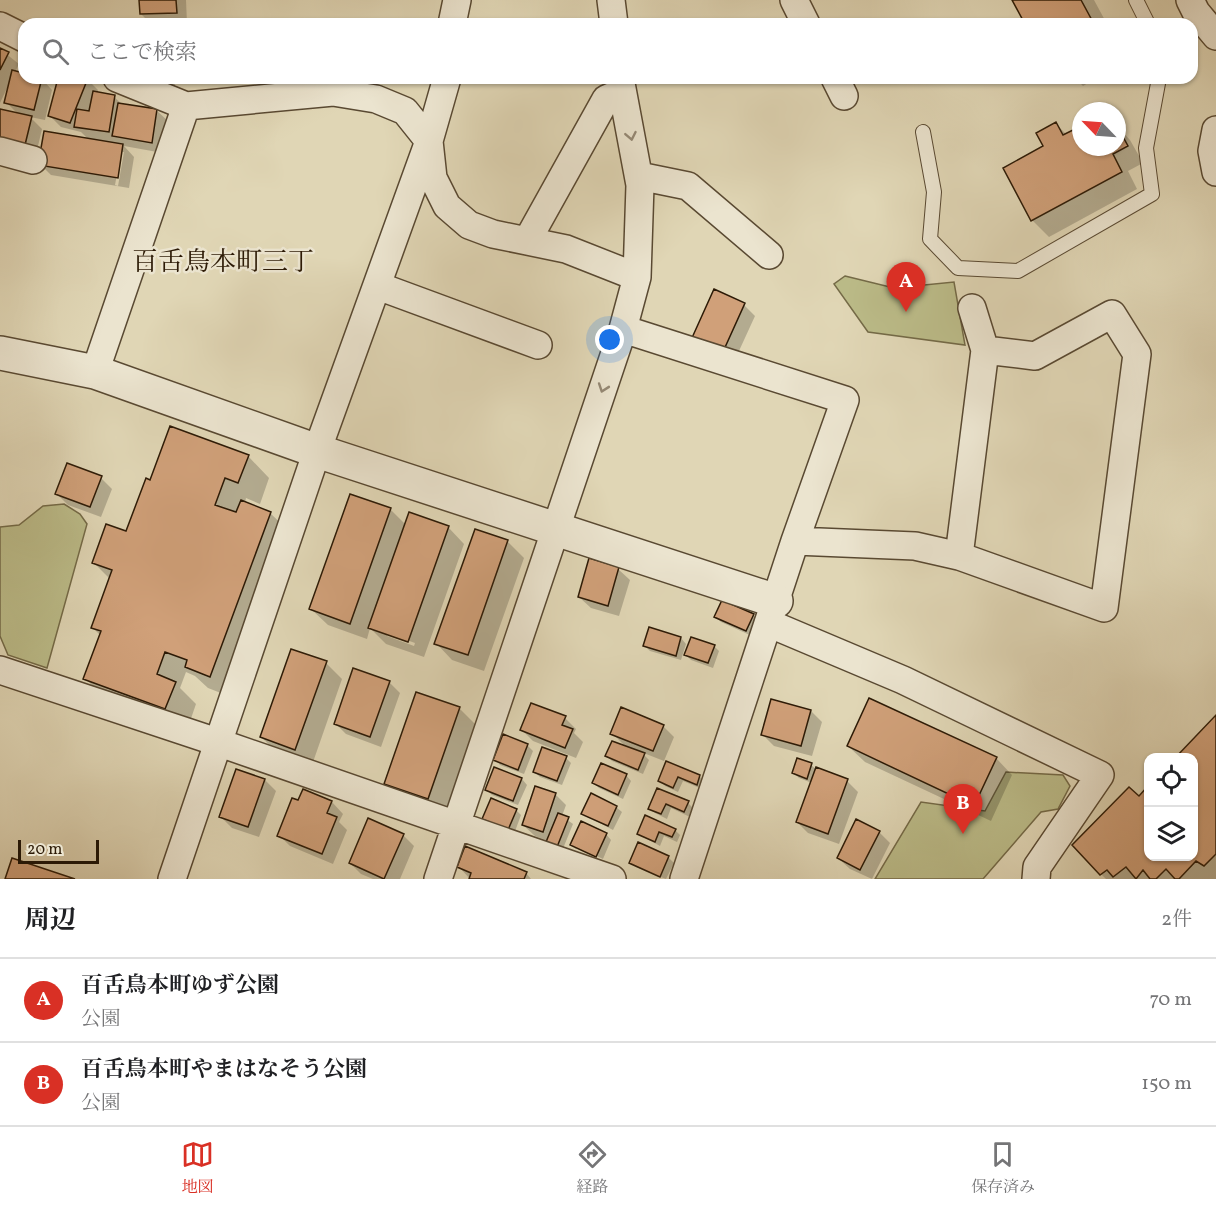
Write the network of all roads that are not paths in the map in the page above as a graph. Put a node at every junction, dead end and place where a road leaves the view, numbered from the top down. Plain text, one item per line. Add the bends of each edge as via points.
1 (457, 0) edge
2 (611, 0) edge
3 (794, 0) edge
4 (1136, 0) edge
5 (1190, 0) edge
6 (453, 18) edge
7 (613, 18) edge
8 (803, 18) edge
9 (1146, 18) edge
10 (0, 26) edge
11 (18, 35) edge
12 (1216, 36) edge
13 (132, 84) edge
14 (445, 84) edge
15 (1158, 84) edge
16 (621, 85) edge
17 (186, 106) junction
18 (1216, 130) edge
19 (923, 132) dead end
20 (429, 141) junction
21 (0, 152) edge
22 (33, 160) dead end
23 (1216, 172) edge
24 (639, 176) junction
25 (527, 241) junction
26 (769, 255) dead end
27 (637, 277) junction
28 (378, 286) junction
29 (972, 308) dead end
30 (623, 329) junction
31 (538, 345) dead end
32 (985, 350) junction
33 (0, 353) edge
34 (95, 372) junction
35 (317, 451) junction
36 (556, 529) junction
37 (795, 541) junction
38 (958, 556) junction
39 (772, 612) junction
40 (0, 670) edge
41 (218, 742) junction
42 (456, 825) junction
43 (172, 879) edge
44 (438, 879) edge
45 (612, 879) edge
46 (684, 879) edge
47 (1036, 879) edge

1 - 6 street
2 - 7 street
3 - 8 street
4 - 9 lane
5 - 12 street
10 - 11 street
13 - 17 street
14 - 20 street
15 - 19 lane via 1146,148 1152,194 1018,271 958,268 930,239 934,192
16 -> 24 street
16 - 25 street via 606,99
17 - 20 street via 333,92 376,99 405,111
17 - 34 street
18 - 23 street via 1212,151
20 - 25 street via 433,178 447,206 469,225
20 - 28 street
21 - 22 street
24 - 26 street via 688,186
24 - 27 street
25 - 27 street via 566,249
27 - 30 street
28 - 31 street
28 - 35 street
29 - 32 street
30 -> 36 street
30 - 37 street via 845,400
32 - 38 street
32 - 38 street via 1035,356 1112,314 1137,354 1104,608
33 - 34 street
34 - 35 street
35 - 36 street
35 - 41 street
36 - 39 street
36 - 42 street
37 - 38 street via 915,546
37 - 39 street
39 - 46 street
39 - 47 street via 1100,775 1037,867
40 - 41 street
41 - 42 street
41 - 43 street
42 - 44 street
42 - 45 street

